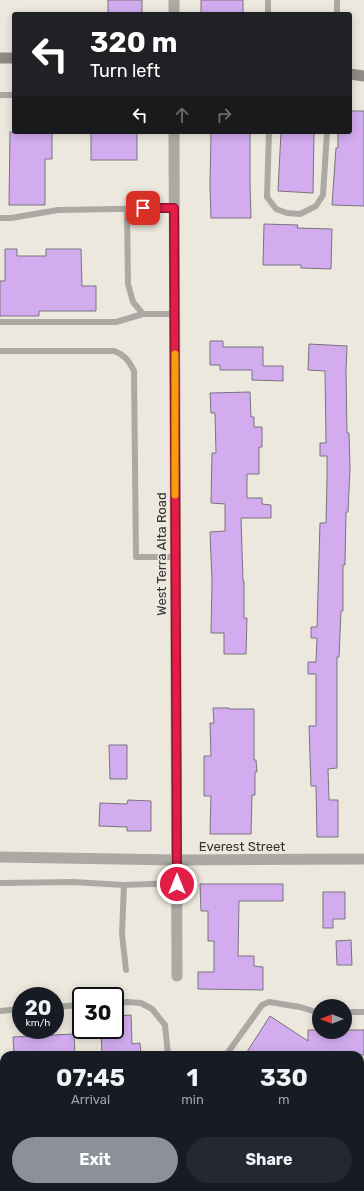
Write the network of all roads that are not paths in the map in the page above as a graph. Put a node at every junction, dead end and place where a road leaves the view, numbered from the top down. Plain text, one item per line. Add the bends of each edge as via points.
1 (174, 0) edge
2 (268, 0) edge
3 (337, 0) edge
4 (174, 12) edge
5 (268, 12) edge
6 (337, 12) edge
7 (0, 58) edge
8 (12, 58) edge
9 (352, 74) edge
10 (364, 76) edge
11 (0, 95) edge
12 (12, 95) edge
13 (174, 134) edge
14 (269, 134) edge
15 (327, 134) edge
16 (174, 208) junction
17 (127, 209) junction
18 (0, 218) edge
19 (143, 314) junction
20 (175, 314) junction
21 (0, 322) edge
22 (0, 351) edge
23 (175, 557) junction
24 (0, 857) edge
25 (364, 858) edge
26 (177, 860) junction
27 (0, 883) edge
28 (177, 884) junction
29 (124, 885) junction
30 (126, 970) dead end
31 (177, 976) dead end
32 (124, 1002) edge
33 (12, 1010) edge
34 (0, 1011) edge
35 (312, 1011) edge
36 (352, 1012) edge
37 (364, 1012) edge
38 (168, 1051) edge
39 (229, 1051) edge

1 - 4 street
2 - 5 lane
3 - 6 lane
7 - 8 main road
9 - 10 main road
11 - 12 lane
13 - 16 street, West Terra Alta Road
14 - 15 lane via 267,197 276,209 300,214 316,206 323,195
16 - 17 lane
16 - 20 street, West Terra Alta Road
17 - 18 lane via 58,210
17 - 19 lane via 128,284 133,302
19 - 20 lane
19 - 21 lane via 116,322
20 - 23 street, West Terra Alta Road
22 - 23 lane via 114,351 126,358 134,371 136,557
23 - 26 street, West Terra Alta Road
24 - 26 street, Everest Street
25 - 26 street, Everest Street
26 - 28 street, West Terra Alta Road
27 - 29 lane via 73,882
28 - 29 lane
28 - 31 street, West Terra Alta Road
29 - 30 lane via 122,934
32 - 38 lane via 141,1003 152,1009 165,1025
33 - 34 lane
35 - 39 lane via 269,1002 262,1005
36 - 37 lane

